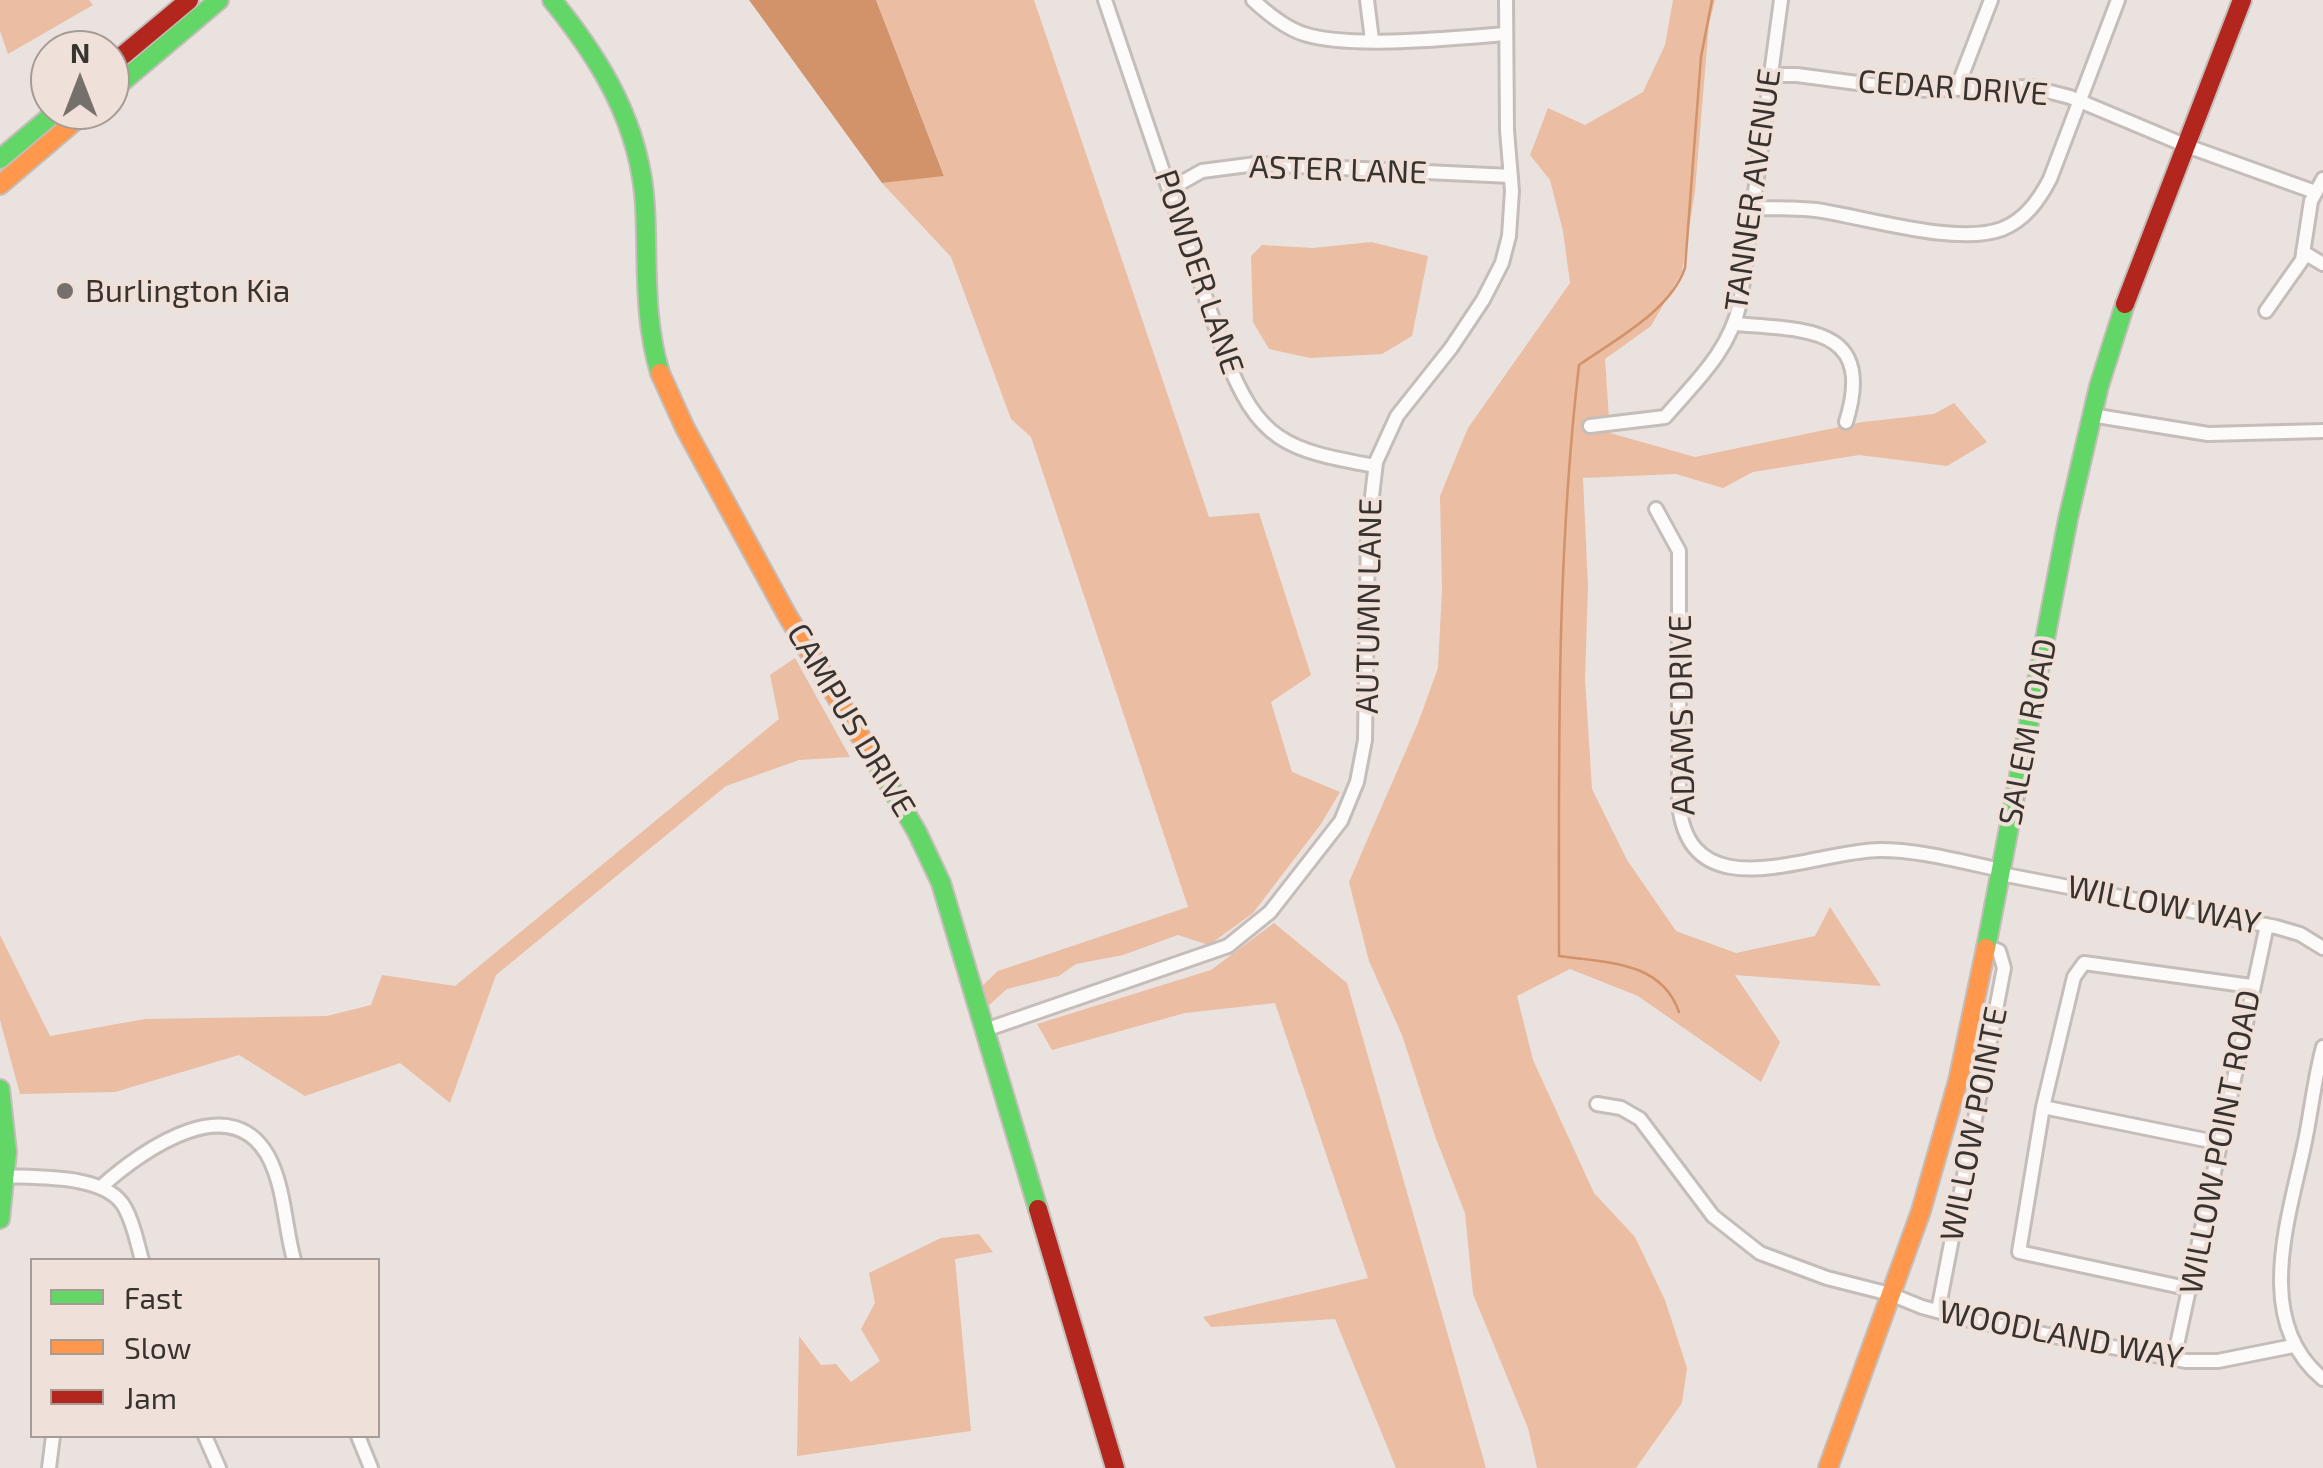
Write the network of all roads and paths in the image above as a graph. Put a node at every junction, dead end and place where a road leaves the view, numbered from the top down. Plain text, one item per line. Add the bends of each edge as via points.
1 (188, 0) edge
2 (219, 0) edge
3 (552, 0) edge
4 (1105, 0) edge
5 (1253, 0) edge
6 (1367, 0) edge
7 (1506, 0) edge
8 (1781, 0) edge
9 (1991, 0) edge
10 (2118, 0) edge
11 (2242, 0) edge
12 (1506, 34) junction
13 (1372, 40) junction
14 (130, 49) edge
15 (130, 75) edge
16 (1770, 75) junction
17 (1957, 88) junction
18 (2078, 100) junction
19 (34, 130) edge
20 (65, 130) edge
21 (2187, 146) junction
22 (0, 159) edge
23 (1511, 176) junction
24 (2323, 179) edge
25 (0, 185) edge
26 (1170, 189) junction
27 (2315, 192) junction
28 (1753, 208) junction
29 (2303, 252) junction
30 (2323, 264) edge
31 (2266, 311) dead end
32 (1734, 324) junction
33 (2091, 415) junction
34 (1846, 422) dead end
35 (1590, 426) dead end
36 (2323, 432) edge
37 (1375, 466) junction
38 (1656, 509) dead end
39 (2002, 872) junction
40 (2266, 925) junction
41 (1987, 946) junction
42 (2323, 948) edge
43 (2251, 986) junction
44 (985, 1030) junction
45 (2323, 1048) edge
46 (0, 1089) edge
47 (1597, 1104) dead end
48 (2043, 1107) junction
49 (2, 1116) edge
50 (2220, 1144) junction
51 (3, 1176) edge
52 (101, 1187) junction
53 (0, 1218) edge
54 (141, 1258) edge
55 (294, 1258) edge
56 (2191, 1289) junction
57 (1890, 1294) junction
58 (1938, 1311) junction
59 (2293, 1346) junction
60 (2174, 1358) junction
61 (2323, 1378) edge
62 (53, 1438) edge
63 (206, 1438) edge
64 (359, 1438) edge
65 (49, 1468) edge
66 (219, 1468) edge
67 (371, 1468) edge
68 (1115, 1468) edge
69 (1828, 1468) edge

1 - 14 main road
2 - 15 main road
3 - 44 main road, CAMPUS DRIVE via 604,67 635,138 645,198 649,326 668,394 808,652 924,842
4 - 26 street, POWDER LANE
5 - 13 street via 1304,34
6 - 13 street
7 - 12 street, AUTUMN LANE
8 - 16 street, TANNER AVENUE
9 - 17 street
10 - 18 street
11 - 21 main road, SALEM ROAD
12 - 13 street
12 - 23 street, AUTUMN LANE
16 - 17 street, CEDAR DRIVE via 1897,89
16 - 28 street, TANNER AVENUE
17 - 18 street, CEDAR DRIVE via 2020,86
18 - 21 street, CEDAR DRIVE
18 - 28 street via 2045,188 2026,214 1998,230 1976,234 1816,210
19 - 22 main road
20 - 25 main road
21 - 27 street, CEDAR DRIVE
21 - 33 main road, SALEM ROAD
23 - 26 street, ASTER LANE via 1256,164 1202,171
23 - 37 street, AUTUMN LANE via 1509,236 1497,276 1397,416
24 - 27 street
26 - 37 street, POWDER LANE via 1234,378 1253,413 1300,450
27 - 29 street
28 - 32 street, TANNER AVENUE
29 - 30 street
29 - 31 street
32 - 34 street via 1808,332 1842,350 1856,384
32 - 35 street, TANNER AVENUE via 1709,368 1665,418
33 - 36 street via 2208,434
33 - 39 main road, SALEM ROAD
37 - 44 street, AUTUMN LANE via 1364,754 1333,833 1270,912 1228,946
38 - 39 street, ADAMS DRIVE via 1679,551 1679,804 1695,846 1723,866 1746,870 1881,850
39 - 40 street, WILLOW WAY
39 - 41 main road, SALEM ROAD
40 - 42 street, WILLOW WAY
40 - 43 street, WILLOW POINT ROAD
41 - 57 main road, SALEM ROAD via 1938,1156
41 - 58 street, WILLOW POINTE via 1999,951 2004,968
43 - 48 street via 2084,962 2074,978
43 - 50 street, WILLOW POINT ROAD
44 - 68 main road, CAMPUS DRIVE
45 - 59 street via 2281,1268
46 - 49 main road
47 - 57 street, WOODLAND WAY via 1640,1119 1713,1216 1749,1247
48 - 50 street
48 - 56 street via 2019,1252
49 - 51 main road
50 - 56 street, WILLOW POINT ROAD
51 - 52 street
51 - 53 main road
52 - 54 street via 126,1210
52 - 55 street via 167,1141 206,1126 237,1128 272,1163
56 - 60 street, WILLOW POINT ROAD
57 - 58 street, WOODLAND WAY
57 - 69 main road, SALEM ROAD
58 - 60 street, WOODLAND WAY
59 - 60 street, WOODLAND WAY via 2218,1361
59 - 61 street
62 - 65 street
63 - 66 street
64 - 67 street

